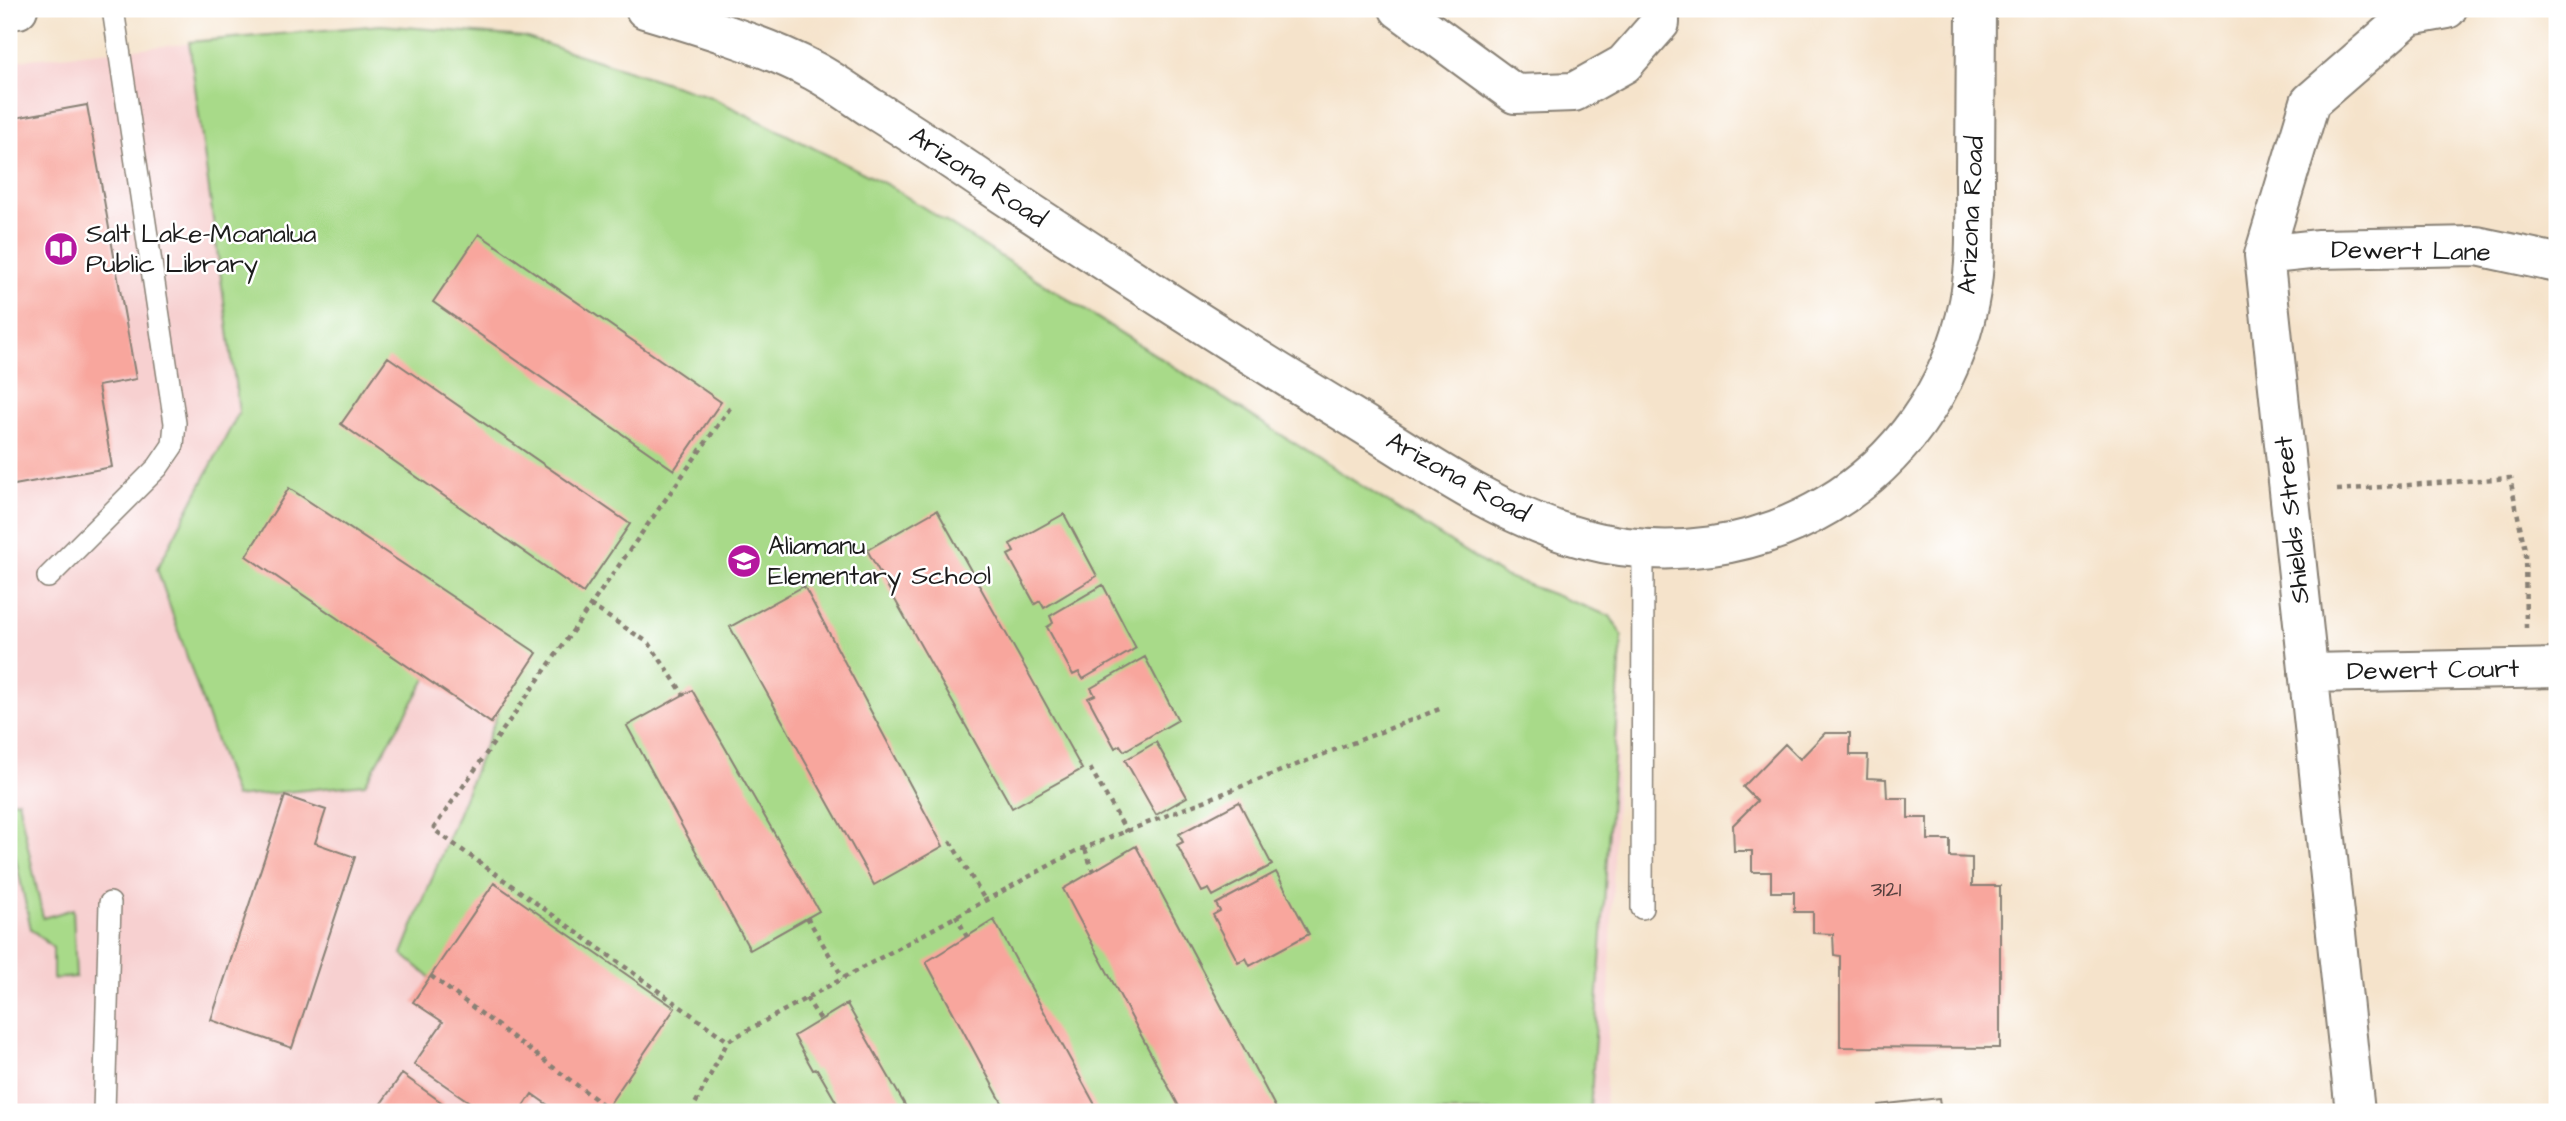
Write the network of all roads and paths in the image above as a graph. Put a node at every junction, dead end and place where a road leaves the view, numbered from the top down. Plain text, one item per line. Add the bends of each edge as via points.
1 (18, 9) edge
2 (113, 9) edge
3 (645, 9) edge
4 (1399, 9) edge
5 (1660, 9) edge
6 (1976, 9) edge
7 (2447, 9) edge
8 (9, 10) edge
9 (2264, 255) junction
10 (2557, 263) edge
11 (730, 408) dead end
12 (2337, 490) dead end
13 (1643, 549) junction
14 (48, 577) dead end
15 (590, 605) junction
16 (2542, 668) edge
17 (2308, 673) junction
18 (684, 695) dead end
19 (1442, 708) dead end
20 (1090, 768) dead end
21 (1127, 832) junction
22 (950, 841) dead end
23 (1084, 849) junction
24 (1093, 871) dead end
25 (985, 900) junction
26 (110, 903) dead end
27 (1642, 908) dead end
28 (956, 915) junction
29 (807, 917) dead end
30 (967, 937) dead end
31 (430, 976) dead end
32 (843, 978) junction
33 (806, 998) junction
34 (821, 1020) dead end
35 (728, 1041) junction
36 (104, 1112) edge
37 (613, 1112) edge
38 (691, 1112) edge
39 (2355, 1112) edge

1 - 8 street
2 - 14 lane via 175,423 173,445 158,467
3 - 13 street, Arizona Road via 813,70 1200,325 1479,495 1577,537
4 - 5 street via 1515,94 1574,92 1624,64 1660,23
6 - 13 street, Arizona Road via 1975,250 1969,301 1955,351 1934,398 1895,450 1826,507 1780,530 1730,545 1679,551
7 - 9 street, Shields Street via 2409,16 2310,102
9 - 10 street, Dewert Lane via 2319,249 2477,246
9 - 17 street, Shields Street
11 - 15 path
12 - 16 path via 2510,478
13 - 27 lane
15 - 18 path via 649,643
15 - 35 path via 433,829
16 - 17 street, Dewert Court
17 - 39 street, Shields Street
19 - 21 path
20 - 21 path
21 - 23 path
22 - 25 path
23 - 24 path
23 - 25 path
25 - 28 path
26 - 36 lane
28 - 30 path
28 - 32 path
29 - 32 path
31 - 37 path
32 - 33 path
33 - 34 path
33 - 35 path
35 - 38 path

